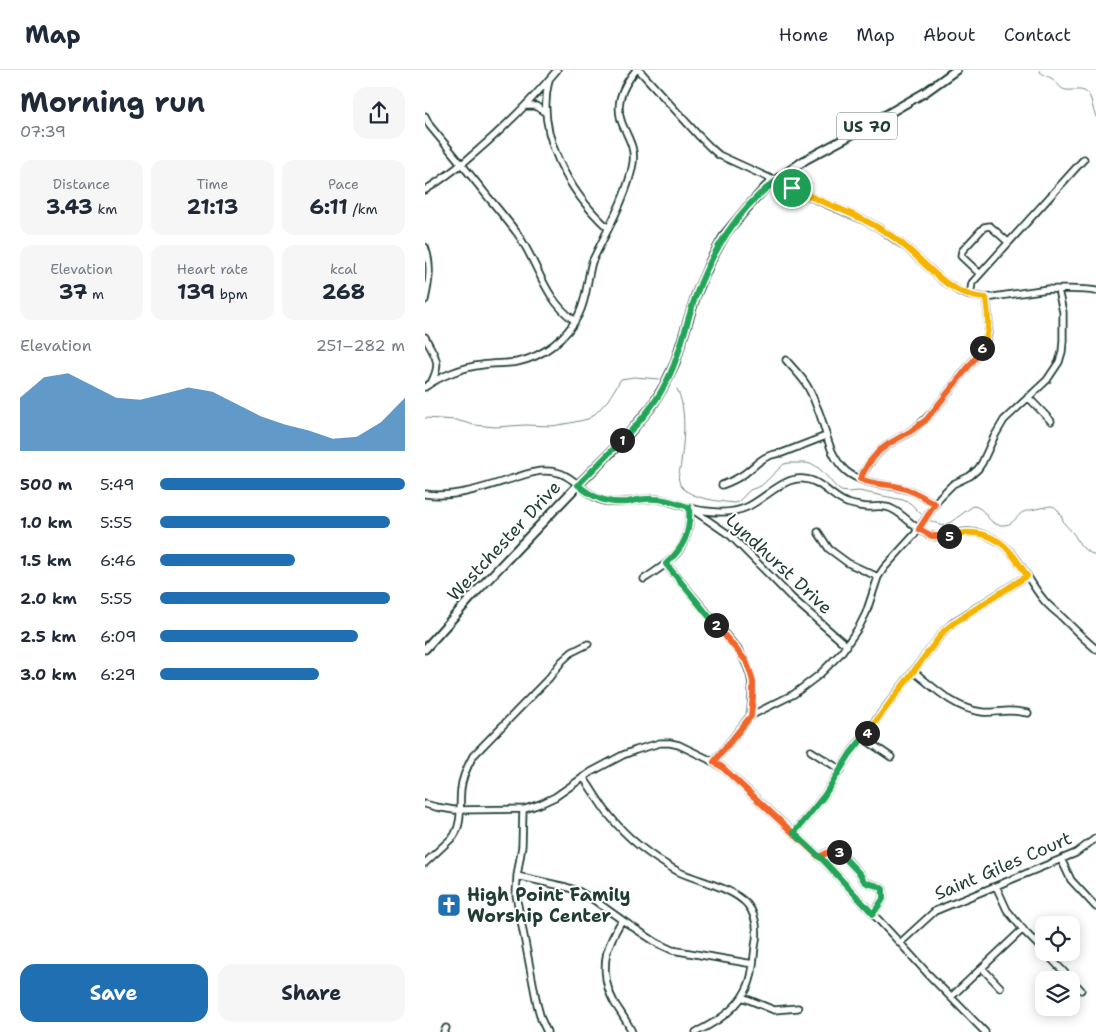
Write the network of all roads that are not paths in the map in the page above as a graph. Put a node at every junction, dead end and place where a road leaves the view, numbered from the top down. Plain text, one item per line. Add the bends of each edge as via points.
1 (557, 70) edge
2 (637, 70) edge
3 (956, 70) edge
4 (550, 78) junction
5 (526, 106) junction
6 (546, 113) junction
7 (425, 116) edge
8 (1084, 159) dead end
9 (461, 164) junction
10 (776, 181) junction
11 (425, 190) edge
12 (608, 228) junction
13 (1009, 242) junction
14 (425, 247) edge
15 (980, 274) junction
16 (1058, 290) junction
17 (1096, 291) edge
18 (970, 295) junction
19 (986, 298) junction
20 (425, 299) edge
21 (575, 321) junction
22 (425, 337) edge
23 (786, 360) dead end
24 (431, 383) junction
25 (425, 387) edge
26 (1028, 397) junction
27 (1051, 421) dead end
28 (826, 436) junction
29 (860, 479) junction
30 (578, 485) junction
31 (722, 485) dead end
32 (425, 494) edge
33 (935, 504) junction
34 (689, 507) junction
35 (919, 529) junction
36 (818, 532) dead end
37 (666, 564) junction
38 (1027, 576) junction
39 (878, 577) junction
40 (644, 578) dead end
41 (588, 644) dead end
42 (847, 646) junction
43 (425, 649) edge
44 (1096, 649) edge
45 (913, 671) junction
46 (1028, 713) dead end
47 (751, 716) junction
48 (863, 738) junction
49 (811, 751) dead end
50 (891, 757) dead end
51 (714, 762) junction
52 (841, 770) junction
53 (583, 777) junction
54 (425, 804) edge
55 (461, 810) junction
56 (523, 810) junction
57 (794, 833) junction
58 (1096, 838) edge
59 (819, 857) junction
60 (1061, 859) junction
61 (425, 863) edge
62 (517, 876) junction
63 (996, 886) junction
64 (1096, 907) edge
65 (873, 914) junction
66 (622, 920) junction
67 (1023, 929) junction
68 (1035, 942) edge
69 (901, 943) junction
70 (1053, 961) edge
71 (753, 964) junction
72 (982, 968) junction
73 (1000, 986) dead end
74 (1081, 990) dead end
75 (742, 997) junction
76 (951, 998) junction
77 (798, 1008) dead end
78 (547, 1032) edge
79 (633, 1032) edge
80 (696, 1032) edge
81 (985, 1032) edge

1 - 4 street
2 - 10 street via 711,148 728,160
2 - 12 street via 624,86 619,105 621,122 632,146 633,163
3 - 10 main road, Westchester Drive / US 70 via 924,93 805,160
4 - 5 street
4 - 6 street
5 - 6 street via 536,106
5 - 9 street
6 - 12 street via 554,146 571,184
7 - 9 street
8 - 13 street
9 - 11 street
9 - 21 street via 516,232 552,298
10 - 18 street via 879,228 951,287
10 - 30 main road, Westchester Drive / US 70 via 766,187 726,233 711,260 696,295 675,363 652,406
12 - 21 street via 592,262 585,297
13 - 15 street
13 - 15 street via 990,226 984,226 961,251 961,256
14 - 20 street via 430,267
15 - 18 street via 972,283
16 - 17 street
16 - 19 street
16 - 26 street via 1063,312 1062,352 1055,370
18 - 19 street
19 - 29 street via 988,327 985,342 977,356 926,420 879,451
21 - 24 street via 556,343 533,357 465,369
22 - 24 street via 437,360
23 - 28 street via 804,381 817,406
24 - 25 street
26 - 27 street
26 - 33 street via 1001,424 978,469 953,484
28 - 29 street via 838,462
28 - 31 street via 764,457 734,481
29 - 33 street via 909,490
30 - 32 street via 565,475 539,471 461,494
30 - 34 street via 602,501 617,503 657,499
30 - 43 main road, Westchester Drive / US 70
33 - 35 street
34 - 35 street via 722,512 741,509 787,481 803,478 847,503 891,508
34 - 37 street via 686,539
34 - 42 street, Lyndhurst Drive via 731,536 792,598
35 - 38 street via 937,537 965,532 988,536 1009,550
35 - 39 street
36 - 39 street via 829,548 849,563
37 - 40 street
37 - 47 street via 746,661 753,682
38 - 44 street via 1045,601
38 - 45 street via 944,631
39 - 42 street via 866,614
41 - 55 street via 562,661 473,756 463,780
42 - 47 street via 807,685
45 - 46 street via 961,706 981,712
45 - 48 street
47 - 51 street
48 - 50 street
48 - 52 street
49 - 52 street
51 - 53 street via 679,745 660,743 623,755
51 - 57 street
52 - 57 street
53 - 56 street via 555,797
53 - 71 street via 609,815 636,843 677,870 729,890 746,903 754,914 757,927
54 - 55 street
55 - 56 street
55 - 61 street via 460,824 454,836
56 - 62 street
57 - 59 street
58 - 60 street, Saint Giles Court via 1076,853
59 - 65 street
59 - 65 street via 833,850 841,853 864,881 883,889 883,899
60 - 63 street, Saint Giles Court
60 - 64 street via 1071,880
62 - 66 street via 578,891
62 - 78 street via 516,895 535,995
63 - 67 street via 1007,910
63 - 69 street, Saint Giles Court via 935,911
65 - 69 street
66 - 71 street via 672,950
66 - 79 street via 608,949 606,979 613,1001
67 - 68 street
67 - 72 street
69 - 76 street
70 - 74 street
71 - 75 street
72 - 73 street
72 - 76 street
75 - 77 street via 774,1010
75 - 80 street via 718,1020
76 - 81 street

